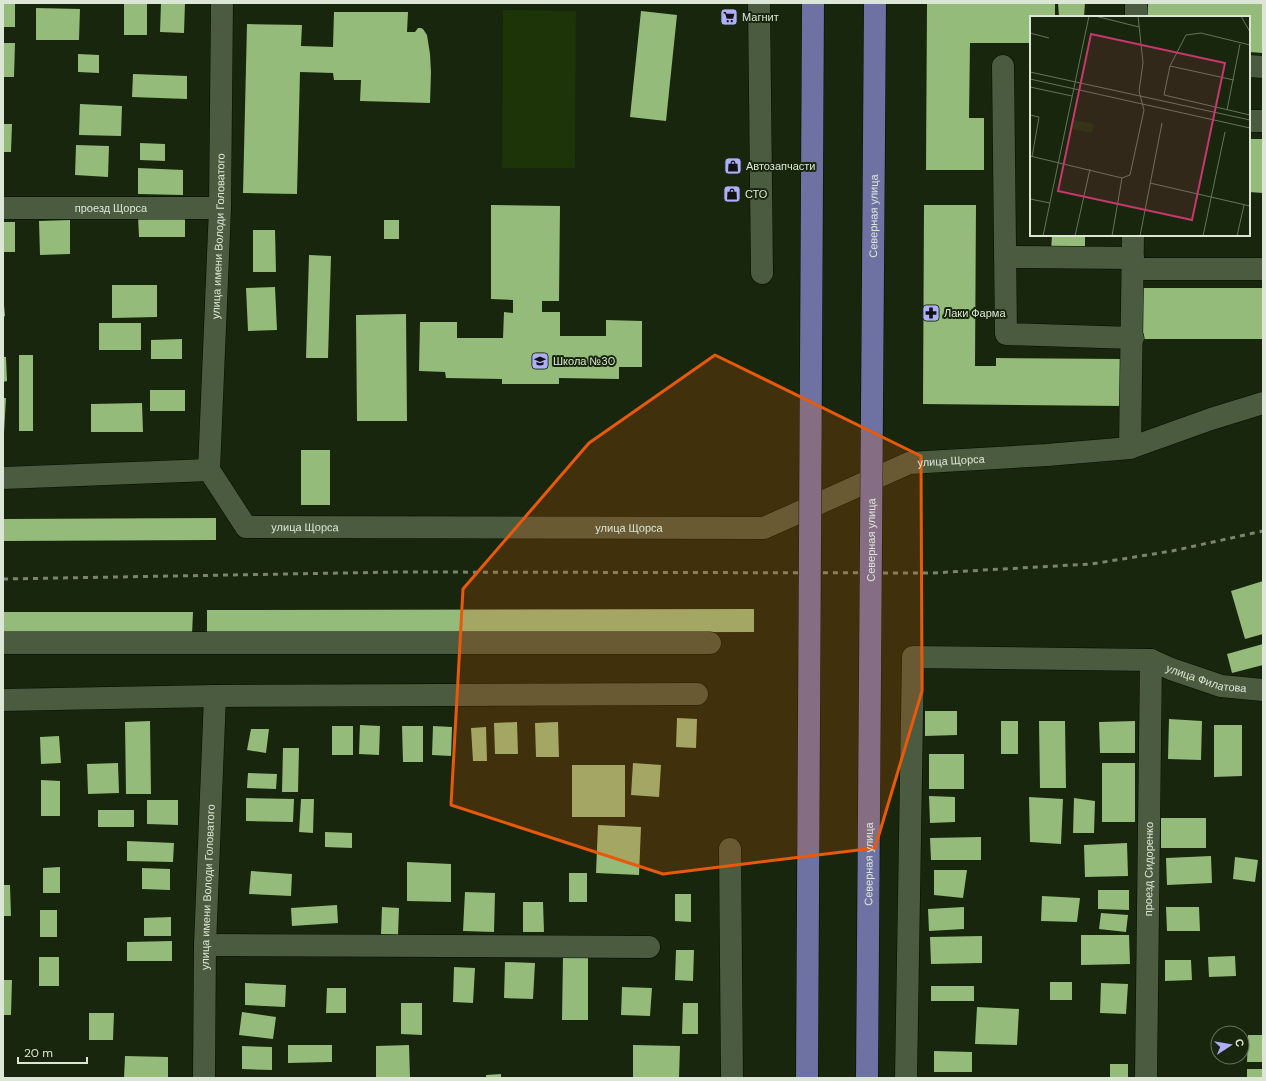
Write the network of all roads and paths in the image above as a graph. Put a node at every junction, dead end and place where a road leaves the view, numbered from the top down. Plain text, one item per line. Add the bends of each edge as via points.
1 (222, 3) edge
2 (759, 3) edge
3 (813, 3) edge
4 (875, 3) edge
5 (1003, 66) dead end
6 (1250, 66) edge
7 (1263, 66) edge
8 (1250, 121) edge
9 (1263, 121) edge
10 (3, 208) edge
11 (220, 208) junction
12 (1133, 236) edge
13 (1005, 257) junction
14 (1133, 263) junction
15 (1263, 269) edge
16 (762, 273) dead end
17 (1132, 338) junction
18 (1263, 403) edge
19 (1130, 448) junction
20 (209, 470) junction
21 (3, 478) edge
22 (3, 643) edge
23 (710, 643) dead end
24 (1151, 660) junction
25 (1263, 690) edge
26 (697, 694) dead end
27 (214, 696) junction
28 (3, 700) edge
29 (730, 849) dead end
30 (205, 945) junction
31 (649, 947) dead end
32 (204, 1078) edge
33 (732, 1078) edge
34 (807, 1078) edge
35 (867, 1078) edge
36 (906, 1078) edge
37 (1146, 1078) edge

1 - 11 street, улица имени Володи Головатого
2 - 16 street
3 - 34 main road, bridge
4 - 35 main road, Северная улица, bridge
5 - 13 street
6 - 7 street
8 - 9 street
10 - 11 street, проезд Щорса
11 - 20 street, улица имени Володи Головатого
12 - 14 street
13 - 14 street
13 - 17 street via 1006,334
14 - 15 street
14 - 17 street
17 - 19 street
18 - 19 street, улица Щорса
19 - 20 street, улица Щорса via 909,463 764,528 246,527
20 - 21 street
22 - 23 street
24 - 25 street, улица Филатова via 1221,686
24 - 36 street via 913,657
24 - 37 street, проезд Сидоренко
26 - 27 street
27 - 28 street
27 - 30 street, улица имени Володи Головатого
29 - 33 street
30 - 31 street
30 - 32 street, улица имени Володи Головатого

